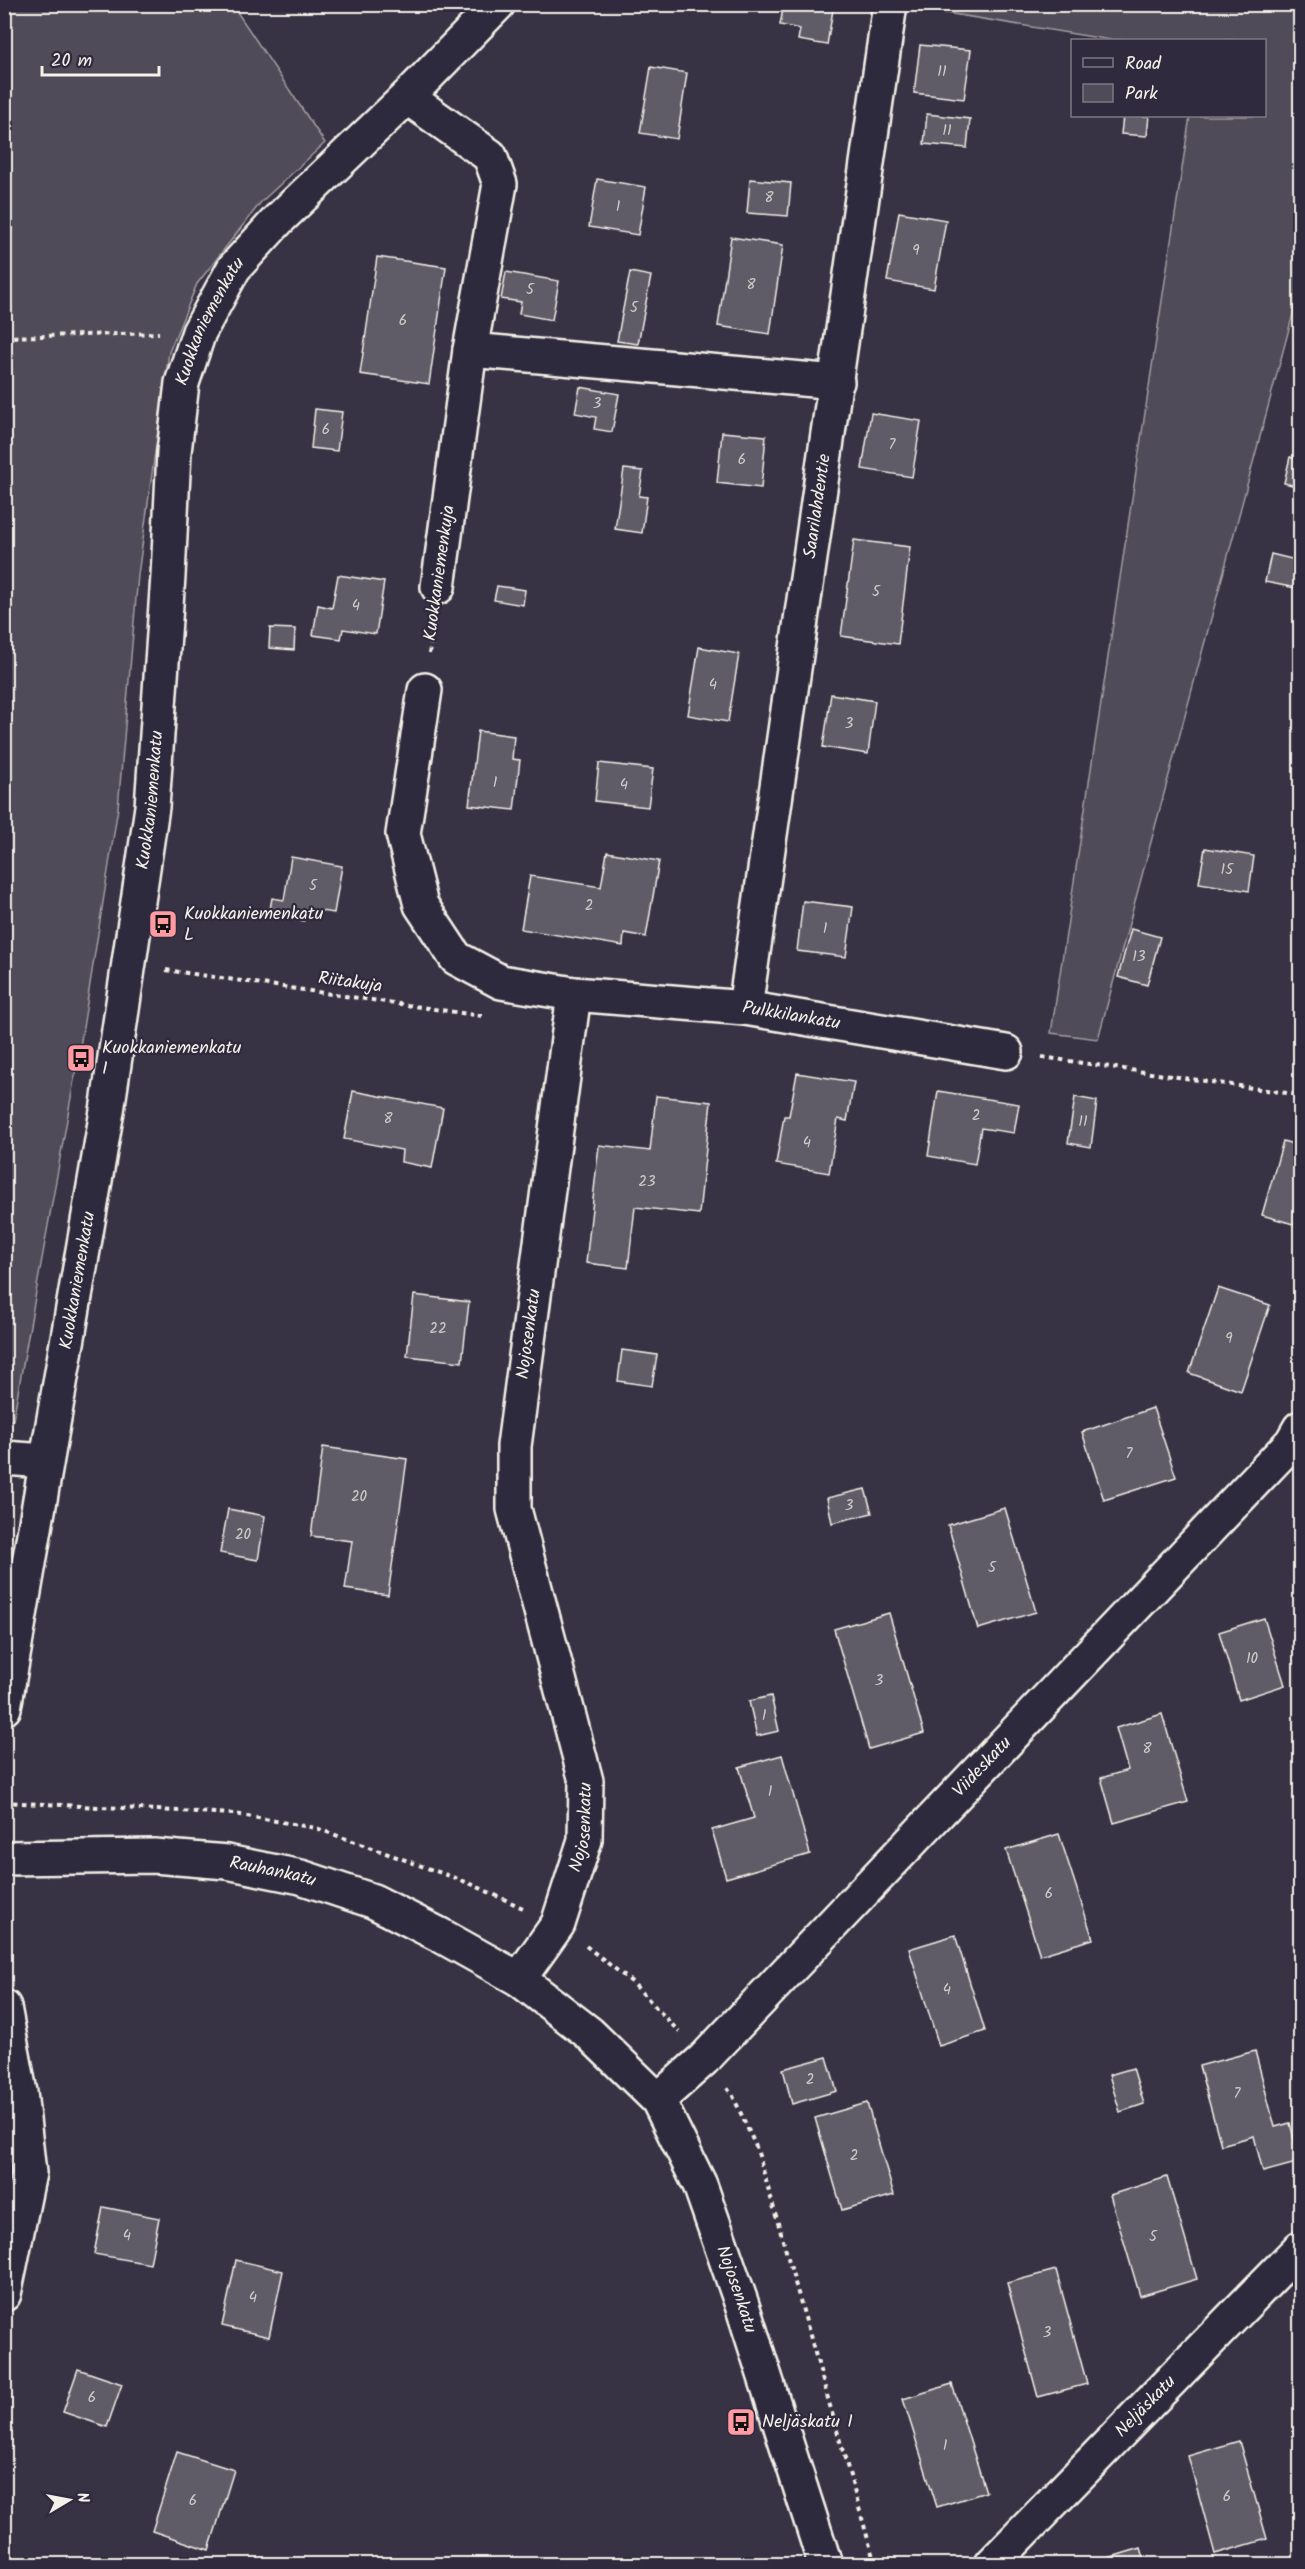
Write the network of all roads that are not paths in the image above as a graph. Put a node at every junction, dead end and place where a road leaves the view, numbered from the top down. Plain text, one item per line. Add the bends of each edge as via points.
1 (498, 4) edge
2 (890, 4) edge
3 (407, 98) junction
4 (470, 350) junction
5 (837, 382) junction
6 (438, 587) road end
7 (424, 690) road end
8 (574, 994) junction
9 (745, 1008) junction
10 (1006, 1052) road end
11 (1300, 1428) edge
12 (4, 1458) edge
13 (45, 1461) junction
14 (4, 1708) edge
15 (4, 1858) edge
16 (519, 1979) junction
17 (4, 2007) edge
18 (658, 2100) junction
19 (1300, 2248) edge
20 (4, 2294) edge
21 (825, 2565) edge
22 (992, 2565) edge

1 - 3 street, Kuokkaniemenkatu
2 - 5 street, Saarilahdentie
3 - 4 street, Kuokkaniemenkuja via 490,156 500,184
3 - 13 street, Kuokkaniemenkatu via 278,220 234,268 199,332 182,383 174,452 152,807 107,1111
4 - 5 street
4 - 6 street, Kuokkaniemenkuja
5 - 9 street, Saarilahdentie
7 - 8 street via 403,834 421,905 456,958 501,982
8 - 9 street, Pulkkilankatu
8 - 16 street, Nojosenkatu via 514,1446 514,1509 586,1781 585,1840 558,1924
9 - 10 street, Pulkkilankatu
11 - 18 street, Viideskatu via 1292,1442 1190,1550 704,2059
12 - 13 street
13 - 14 street, Kuokkaniemenkatu
15 - 16 street, Rauhankatu via 154,1856 227,1862 301,1877 373,1901
16 - 18 street, Nojosenkatu via 589,2033
17 - 20 street via 20,2092 28,2173
18 - 21 street, Nojosenkatu via 700,2185
19 - 22 street, Neljäskatu

